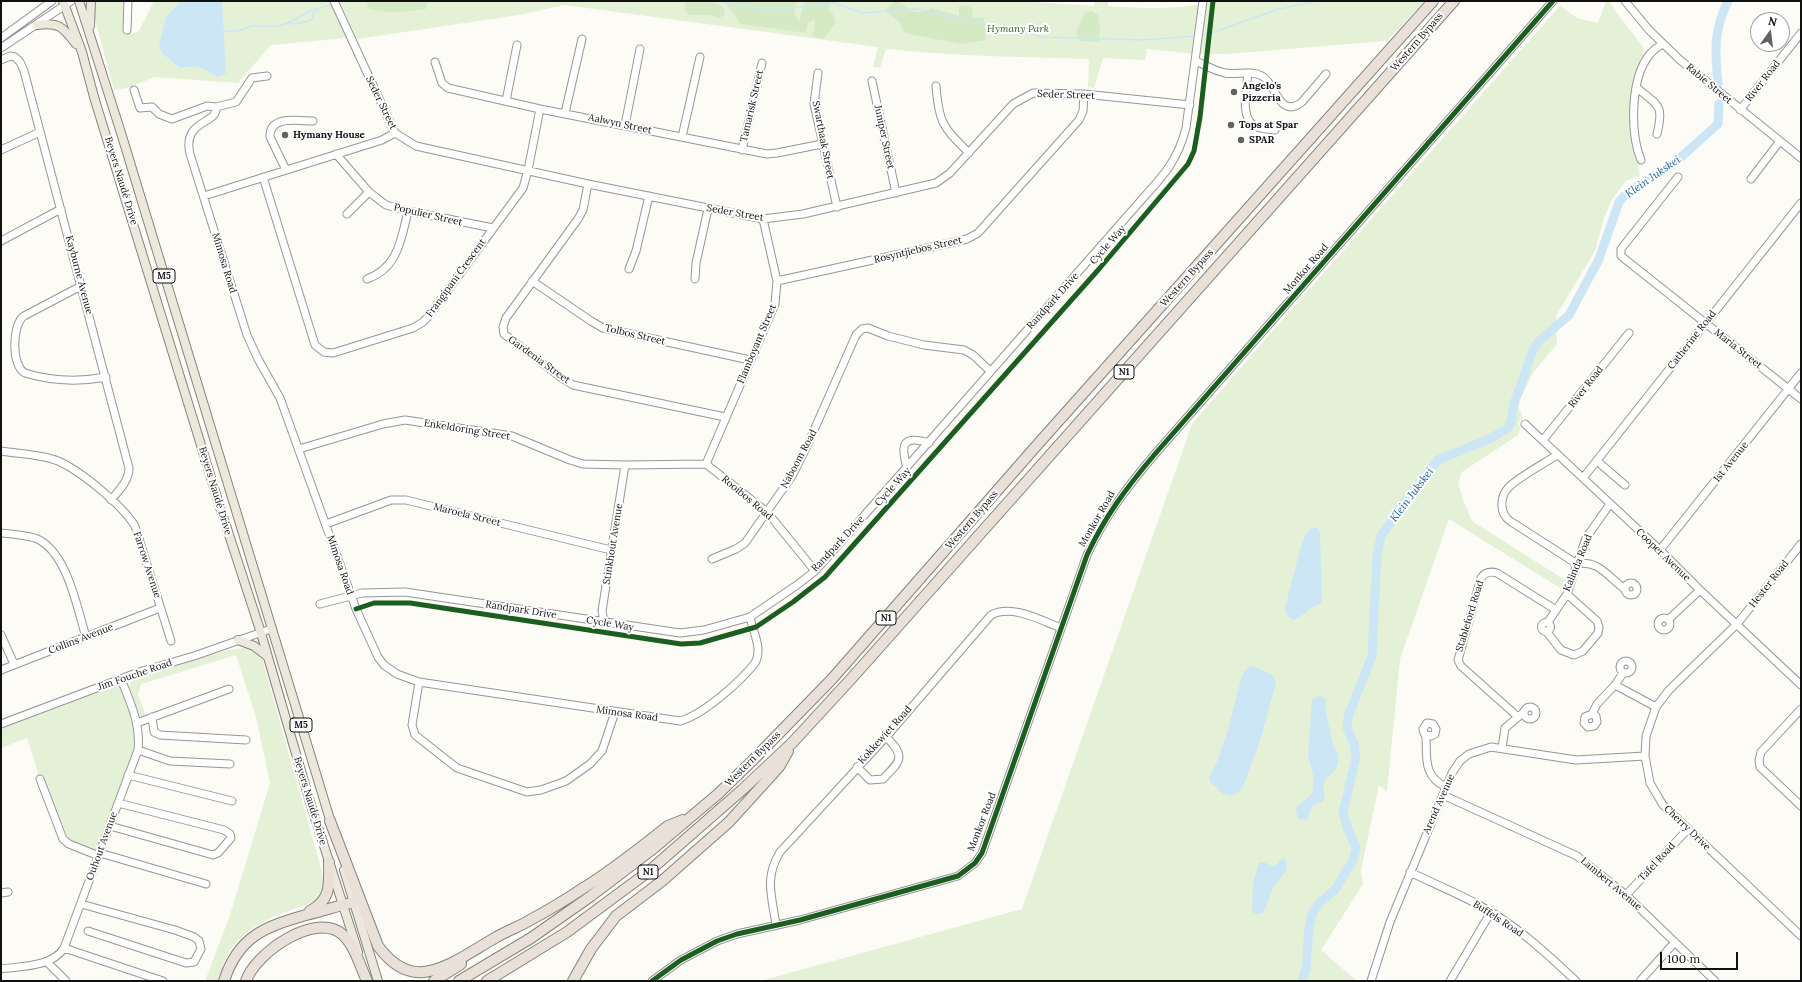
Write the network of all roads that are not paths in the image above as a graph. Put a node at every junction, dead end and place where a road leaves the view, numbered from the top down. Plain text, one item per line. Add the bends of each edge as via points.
1 (52, 1) edge
2 (78, 1) edge
3 (91, 1) edge
4 (128, 1) edge
5 (334, 1) edge
6 (1203, 1) edge
7 (1433, 1) edge
8 (1454, 1) edge
9 (1553, 1) edge
10 (1626, 1) edge
11 (66, 3) edge
12 (37, 25) junction
13 (127, 30) dead end
14 (90, 36) junction
15 (1800, 36) edge
16 (1, 38) edge
17 (582, 39) dead end
18 (1662, 44) junction
19 (517, 46) dead end
20 (1, 48) edge
21 (640, 49) dead end
22 (82, 52) junction
23 (700, 57) dead end
24 (4, 59) edge
25 (1196, 61) junction
26 (435, 62) dead end
27 (762, 63) dead end
28 (818, 73) dead end
29 (1248, 73) junction
30 (1326, 74) dead end
31 (267, 76) dead end
32 (872, 81) dead end
33 (936, 86) dead end
34 (1637, 88) junction
35 (134, 90) dead end
36 (1084, 94) junction
37 (506, 101) junction
38 (1190, 105) junction
39 (216, 107) junction
40 (540, 109) junction
41 (1740, 110) junction
42 (565, 113) junction
43 (313, 121) dead end
44 (625, 125) junction
45 (1275, 130) dead end
46 (40, 132) junction
47 (395, 133) junction
48 (1657, 134) dead end
49 (682, 137) junction
50 (1780, 141) junction
51 (822, 144) junction
52 (1, 150) edge
53 (742, 150) junction
54 (969, 153) junction
55 (336, 154) junction
56 (1801, 158) edge
57 (1641, 160) dead end
58 (286, 170) junction
59 (528, 170) junction
60 (1678, 177) dead end
61 (263, 178) junction
62 (1751, 179) dead end
63 (588, 184) junction
64 (369, 192) junction
65 (896, 193) junction
66 (204, 196) junction
67 (649, 196) junction
68 (1801, 202) edge
69 (837, 207) junction
70 (61, 209) junction
71 (708, 209) junction
72 (408, 211) junction
73 (347, 214) dead end
74 (763, 219) junction
75 (493, 228) junction
76 (1, 240) edge
77 (629, 269) dead end
78 (367, 279) dead end
79 (695, 279) dead end
80 (532, 281) junction
81 (777, 281) junction
82 (82, 286) junction
83 (1706, 324) junction
84 (1628, 333) dead end
85 (750, 360) junction
86 (990, 371) junction
87 (1801, 373) edge
88 (106, 377) junction
89 (1789, 389) junction
90 (1801, 399) edge
91 (725, 417) junction
92 (1525, 424) dead end
93 (1543, 440) junction
94 (929, 443) junction
95 (300, 449) junction
96 (1, 451) edge
97 (1557, 454) junction
98 (1597, 461) junction
99 (706, 464) junction
100 (625, 465) junction
101 (907, 467) junction
102 (1583, 478) junction
103 (1625, 485) dead end
104 (111, 500) junction
105 (1610, 504) junction
106 (767, 512) junction
107 (326, 524) junction
108 (1, 533) edge
109 (1801, 544) edge
110 (611, 550) junction
111 (1660, 550) junction
112 (712, 559) dead end
113 (1577, 564) junction
114 (814, 571) junction
115 (1625, 589) dead end
116 (1700, 590) junction
117 (1567, 594) junction
118 (350, 596) junction
119 (320, 604) dead end
120 (160, 608) junction
121 (1556, 610) junction
122 (750, 617) junction
123 (1669, 619) dead end
124 (604, 622) junction
125 (1737, 624) junction
126 (1061, 628) junction
127 (271, 629) junction
128 (261, 633) junction
129 (1, 635) edge
130 (86, 637) junction
131 (238, 640) junction
132 (171, 641) dead end
133 (267, 656) junction
134 (14, 664) junction
135 (1, 670) edge
136 (1623, 673) dead end
137 (120, 678) junction
138 (419, 682) junction
139 (1615, 685) junction
140 (1801, 685) edge
141 (229, 689) dead end
142 (1656, 707) junction
143 (1801, 709) edge
144 (615, 712) junction
145 (1524, 712) dead end
146 (1592, 714) dead end
147 (1517, 716) junction
148 (152, 717) junction
149 (137, 723) junction
150 (1, 724) edge
151 (1426, 735) dead end
152 (886, 737) junction
153 (246, 740) dead end
154 (793, 742) junction
155 (1502, 748) junction
156 (138, 750) junction
157 (1645, 756) junction
158 (230, 764) dead end
159 (856, 767) junction
160 (128, 775) junction
161 (40, 779) dead end
162 (1446, 787) junction
163 (1443, 795) junction
164 (232, 801) dead end
165 (118, 803) junction
166 (1801, 806) edge
167 (688, 819) junction
168 (330, 821) junction
169 (110, 826) junction
170 (1688, 828) junction
171 (99, 854) junction
172 (329, 862) junction
173 (1410, 872) junction
174 (206, 884) dead end
175 (1626, 895) junction
176 (354, 902) junction
177 (81, 904) junction
178 (343, 905) junction
179 (1491, 912) junction
180 (293, 919) junction
181 (529, 921) junction
182 (776, 925) junction
183 (88, 931) dead end
184 (1801, 936) edge
185 (1675, 942) junction
186 (64, 948) junction
187 (47, 962) junction
188 (1, 969) edge
189 (66, 981) edge
190 (163, 981) edge
191 (224, 981) edge
192 (246, 981) edge
193 (367, 981) edge
194 (378, 981) edge
195 (434, 981) edge
196 (458, 981) edge
197 (487, 981) edge
198 (573, 981) edge
199 (652, 981) edge
200 (1371, 981) edge
201 (1450, 981) edge
202 (1576, 981) edge
203 (1640, 981) edge
204 (1716, 981) edge

1 - 16 street
2 - 14 main road, Beyers Naudé Drive / M5
3 - 14 main road
4 - 13 street
5 - 47 street, Seder Street
6 - 25 street, Randpark Drive
7 - 167 highway, Western Bypass / N1 via 832,679 752,761
8 - 154 highway, Western Bypass / N1
9 - 126 street, Monkor Road via 1127,486 1093,541
10 - 18 street, Rabie Street
11 - 12 street
11 - 22 main road, Beyers Naudé Drive / M5
12 - 20 street
12 - 22 main road via 52,24 62,28
14 - 127 main road, Beyers Naudé Drive / M5
15 - 41 street, River Road
17 - 42 street
18 - 34 street via 1650,54
18 - 41 street, Rabie Street
19 - 37 street
21 - 44 street
22 - 128 main road, Beyers Naudé Drive / M5 via 220,507
23 - 49 street
24 - 46 street, Kayburne Avenue via 16,56 20,62
25 - 29 street via 1226,73
25 - 38 street, Randpark Drive
26 - 37 street, Aalwyn Street via 442,83 448,88
27 - 53 street, Tamarisk Street
28 - 51 street, Swarthaak Street via 814,99
29 - 30 street via 1266,79 1280,101 1293,107 1302,102
29 - 45 street via 1248,119 1259,128
31 - 39 street via 252,78 236,102
32 - 65 street, Juniper Street
33 - 54 street via 941,120
34 - 48 street via 1660,109
34 - 57 street via 1633,122
35 - 39 street via 140,108 152,107 159,114 172,119 207,106
36 - 38 street, Seder Street
36 - 54 street, Seder Street via 1042,93 1026,96 1006,111
36 - 81 street, Rosyntjiebos Street via 1083,111 1079,120 975,235 955,242
37 - 40 street, Aalwyn Street
38 - 86 street, Randpark Drive via 1181,147 1164,174
39 - 66 street, Mimosa Road via 216,112 193,130 188,139 190,154
40 - 42 street, Aalwyn Street
40 - 59 street, Frangipani Crescent
41 - 50 street, Rabie Street
42 - 44 street, Aalwyn Street
43 - 58 street via 279,121 273,126 270,137
44 - 49 street, Aalwyn Street
46 - 52 street
46 - 70 street, Kayburne Avenue
47 - 55 street via 382,140
47 - 59 street, Seder Street via 427,149
49 - 53 street, Aalwyn Street
50 - 56 street, Rabie Street
50 - 62 street
51 - 53 street, Aalwyn Street via 772,154
51 - 69 street, Swarthaak Street
54 - 65 street, Seder Street via 940,181
55 - 58 street
55 - 64 street, Populier Street
58 - 61 street
59 - 63 street, Seder Street
59 - 75 street, Frangipani Crescent via 520,194
60 - 83 street, Maria Street via 1621,249 1621,254
61 - 66 street
61 - 75 street, Frangipani Crescent via 316,345 328,353 413,328 424,322
63 - 67 street, Seder Street
63 - 80 street, Gardenia Street via 581,215
64 - 72 street, Populier Street via 386,205
64 - 73 street
65 - 69 street, Seder Street
66 - 95 street, Mimosa Road via 249,340 280,398
67 - 71 street, Seder Street
67 - 77 street
68 - 83 street, Catherine Road
69 - 74 street, Seder Street via 783,218
70 - 76 street
70 - 82 street, Kayburne Avenue
71 - 74 street, Seder Street
71 - 79 street
72 - 75 street, Populier Street
72 - 78 street via 396,255 382,273
74 - 81 street, Flamboyant Street
80 - 85 street, Tolbos Street via 603,328
80 - 91 street, Gardenia Street via 503,323 503,331 507,337 563,380 586,389
81 - 85 street, Flamboyant Street via 775,304
82 - 88 street, Kayburne Avenue
82 - 88 street via 20,320 15,338 18,368 25,373 78,381
83 - 89 street, Maria Street
83 - 98 street, Catherine Road
84 - 93 street, River Road
85 - 91 street, Flamboyant Street
86 - 94 street, Randpark Drive
86 - 106 street, Naboom Road via 964,350 910,342 868,328 862,329 856,335 801,460
87 - 89 street, 1st Avenue
88 - 104 street, Kayburne Avenue via 129,468 127,480
89 - 90 street, Maria Street
89 - 111 street, 1st Avenue
91 - 99 street, Flamboyant Street
92 - 93 street, Cooper Avenue
93 - 97 street, Cooper Avenue
94 - 101 street, Randpark Drive
94 - 101 street via 916,439 904,446
95 - 100 street, Enkeldoring Street via 387,422 405,420 512,436 583,464
95 - 107 street, Mimosa Road
96 - 104 street, Farrow Avenue via 58,461
97 - 102 street, Cooper Avenue
97 - 113 street via 1508,488 1501,509 1506,519
98 - 102 street, Catherine Road
98 - 103 street
99 - 100 street, Enkeldoring Street
99 - 106 street, Rooibos Road
100 - 110 street, Stinkhout Avenue
101 - 114 street, Randpark Drive
102 - 105 street, Cooper Avenue
104 - 120 street, Farrow Avenue via 134,526
105 - 111 street, Cooper Avenue
105 - 113 street, Kalinda Road via 1586,538
106 - 112 street, Naboom Road via 745,543
106 - 114 street, Rooibos Road
107 - 110 street, Maroela Street via 391,500 406,500
107 - 118 street, Mimosa Road
108 - 130 street via 36,539 53,553 68,578
109 - 125 street, Hester Road
110 - 124 street, Stinkhout Avenue via 602,611
111 - 116 street, Cooper Avenue
113 - 115 street via 1599,566
113 - 117 street, Kalinda Road
114 - 122 street, Randpark Drive
116 - 123 street
116 - 125 street, Cooper Avenue
117 - 121 street, Kalinda Road
117 - 121 street, Kalinda Road via 1597,621 1599,627 1598,633 1583,651 1574,656 1561,650 1543,630 1542,626
118 - 119 street, Randpark Drive
118 - 124 street, Randpark Drive via 405,592
118 - 138 street, Mimosa Road via 384,665 397,674
120 - 130 street, Collins Avenue
120 - 132 street, Farrow Avenue
121 - 147 street, Stableford Road via 1497,573 1490,572 1481,578 1458,660
122 - 124 street, Randpark Drive via 686,633
122 - 144 street, Mimosa Road via 758,646 757,658 750,669 711,703 680,721
125 - 140 street, Cooper Avenue
125 - 142 street, Cherry Drive via 1669,690
126 - 152 street, Kokkewiet Road via 1010,610 991,615
126 - 182 street, Monkor Road via 982,853 975,863 958,876
127 - 128 street, Jim Fouche Road
127 - 168 main road, Beyers Naudé Drive / M5
128 - 131 street, Jim Fouche Road
128 - 133 main road, Beyers Naudé Drive / M5
129 - 134 street
130 - 134 street, Collins Avenue
131 - 133 main road via 254,646
131 - 137 street, Jim Fouche Road
133 - 172 main road, Beyers Naudé Drive / M5
134 - 135 street, Collins Avenue
136 - 139 street
137 - 149 street, Ouhout Avenue
137 - 150 street, Jim Fouche Road
138 - 144 street, Mimosa Road
138 - 144 street via 412,726 415,735 457,768 527,792 566,781 590,764 602,751
139 - 142 street
139 - 146 street via 1597,704
141 - 148 street
142 - 157 street, Cherry Drive via 1646,736
143 - 166 street via 1761,752 1758,760 1760,767
145 - 147 street
147 - 155 street via 1505,728
148 - 149 street
148 - 153 street via 154,732 160,735
149 - 156 street, Ouhout Avenue
151 - 162 street via 1427,765 1435,778
152 - 159 street, Kokkewiet Road
152 - 159 street via 898,750 900,759 883,779 870,780
154 - 197 highway, Western Bypass / N1 via 726,805 648,872 567,932
154 - 198 highway via 779,767 729,822 662,881 616,916 591,949
155 - 157 street, Arend Avenue via 1576,760
155 - 162 street, Arend Avenue via 1485,748 1465,757 1454,769
156 - 158 street via 170,761
156 - 160 street, Ouhout Avenue
157 - 170 street, Cherry Drive via 1650,783 1656,794 1663,805
159 - 182 street, Kokkewiet Road via 774,862 770,886
160 - 164 street
160 - 165 street, Ouhout Avenue
161 - 171 street via 63,839 73,846
162 - 163 street, Arend Avenue
163 - 173 street, Arend Avenue
163 - 175 street, Lambert Avenue via 1577,856
165 - 169 street, Ouhout Avenue
165 - 169 street via 224,830 231,838 213,855
167 - 181 highway via 668,826 586,887
167 - 196 highway, Western Bypass / N1 via 654,848 562,917
168 - 176 main road, Beyers Naudé Drive / M5
168 - 181 highway via 374,939 385,956 396,965 414,971 434,970
169 - 171 street, Ouhout Avenue
170 - 175 street, Tafel Road
170 - 184 street, Cherry Drive
171 - 174 street
171 - 177 street, Ouhout Avenue
172 - 178 main road, Beyers Naudé Drive / M5
172 - 180 highway via 329,884 325,899 316,907
173 - 179 street, Buffels Road
173 - 200 street, Arend Avenue
175 - 185 street, Lambert Avenue
176 - 178 highway
176 - 194 main road, Beyers Naudé Drive / M5
177 - 183 street via 181,932 199,941 201,949 194,962 186,963
177 - 186 street, Ouhout Avenue
178 - 180 highway
178 - 193 main road, Beyers Naudé Drive / M5
179 - 201 street
179 - 202 street, Buffels Road via 1536,944
180 - 191 highway via 260,931 250,938 235,956
181 - 195 highway
182 - 199 street, Monkor Road via 717,941 681,960
185 - 203 street
185 - 204 street, Lambert Avenue
186 - 187 street, Ouhout Avenue via 59,955
186 - 190 street
187 - 188 street, Ouhout Avenue
187 - 189 street
192 - 193 highway via 263,954 277,944 308,930 320,928 332,929 342,934 351,946

